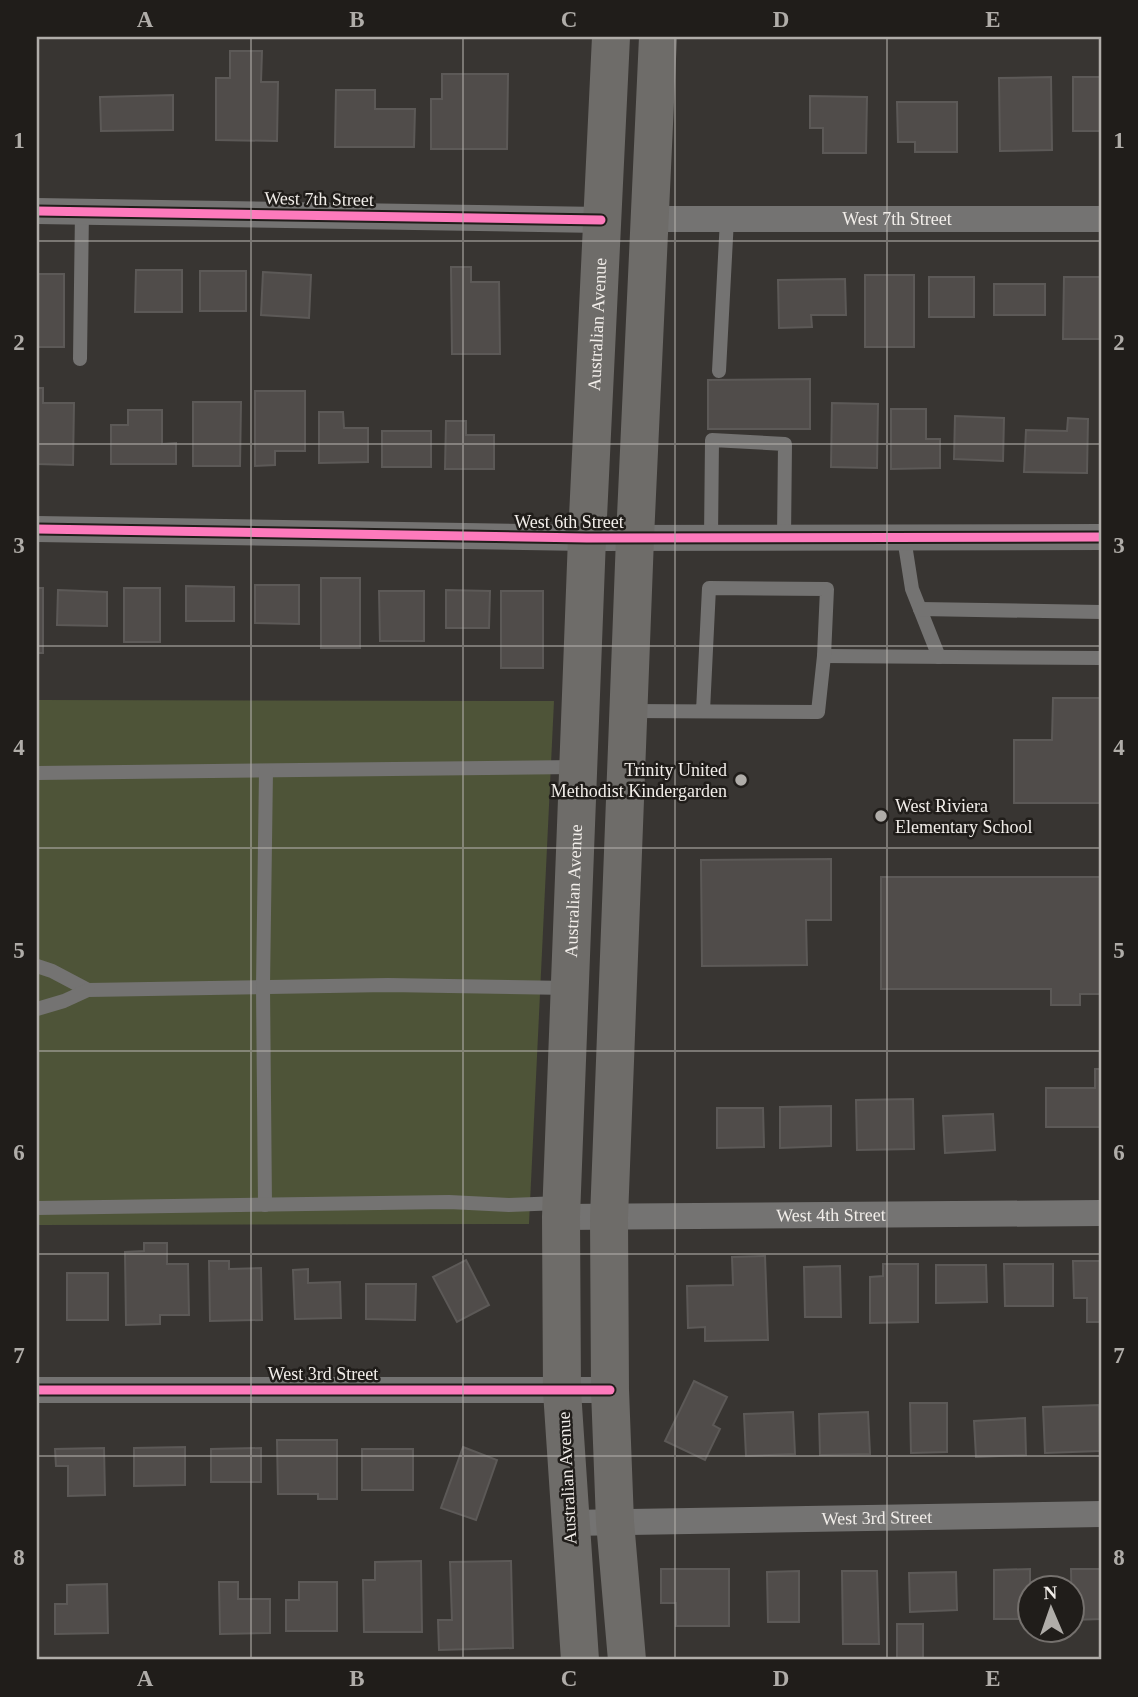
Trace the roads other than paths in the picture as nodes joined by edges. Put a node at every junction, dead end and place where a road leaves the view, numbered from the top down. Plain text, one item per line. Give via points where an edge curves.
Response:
1 (611, 37) edge
2 (658, 37) edge
3 (37, 211) edge
4 (82, 211) junction
5 (650, 219) junction
6 (727, 219) junction
7 (1101, 219) edge
8 (601, 220) junction
9 (80, 359) dead end
10 (719, 371) dead end
11 (37, 529) edge
12 (1101, 537) edge
13 (587, 538) junction
14 (635, 538) junction
15 (711, 538) junction
16 (784, 538) junction
17 (904, 538) junction
18 (920, 609) junction
19 (1101, 612) edge
20 (824, 656) junction
21 (939, 657) junction
22 (1101, 658) edge
23 (628, 711) junction
24 (703, 711) junction
25 (578, 767) junction
26 (266, 771) junction
27 (37, 773) edge
28 (37, 966) edge
29 (263, 986) junction
30 (570, 988) junction
31 (88, 990) junction
32 (37, 1009) edge
33 (265, 1205) junction
34 (37, 1208) edge
35 (561, 1210) junction
36 (1101, 1213) edge
37 (609, 1218) junction
38 (37, 1390) edge
39 (610, 1390) junction
40 (562, 1391) junction
41 (1101, 1514) edge
42 (615, 1522) junction
43 (569, 1523) junction
44 (579, 1660) edge
45 (627, 1660) edge

1 - 8 main road, Australian Avenue
2 - 5 main road
3 - 4 street, West 7th Street
4 - 8 street, West 7th Street
4 - 9 lane
5 - 6 street, West 7th Street
5 - 14 main road
6 - 7 street, West 7th Street
6 - 10 lane
8 - 13 main road, Australian Avenue
11 - 13 street, West 6th Street
12 - 17 street, West 6th Street
13 - 14 street, West 6th Street
13 - 25 main road, Australian Avenue
14 - 15 street, West 6th Street
14 - 23 main road
15 - 16 street, West 6th Street
15 - 16 lane via 712,440 785,444
16 - 17 street, West 6th Street
17 - 18 lane
18 - 19 lane
18 - 21 lane
20 - 21 lane
20 - 24 lane via 818,712
20 - 24 lane via 827,590 709,588
21 - 22 lane
23 - 24 lane
23 - 37 main road
25 - 26 lane
25 - 30 main road, Australian Avenue
26 - 27 lane
26 - 29 lane
28 - 31 lane
29 - 30 lane
29 - 31 lane
29 - 33 lane
30 - 35 main road, Australian Avenue
31 - 32 lane
33 - 34 lane
33 - 35 lane
35 - 37 street, West 4th Street
35 - 40 main road, Australian Avenue
36 - 37 street, West 4th Street
37 - 39 main road
38 - 40 street, West 3rd Street
39 - 40 street, West 3rd Street
39 - 42 main road
40 - 43 main road, Australian Avenue
41 - 42 street, West 3rd Street
42 - 43 street, West 3rd Street
42 - 45 main road
43 - 44 main road, Australian Avenue

